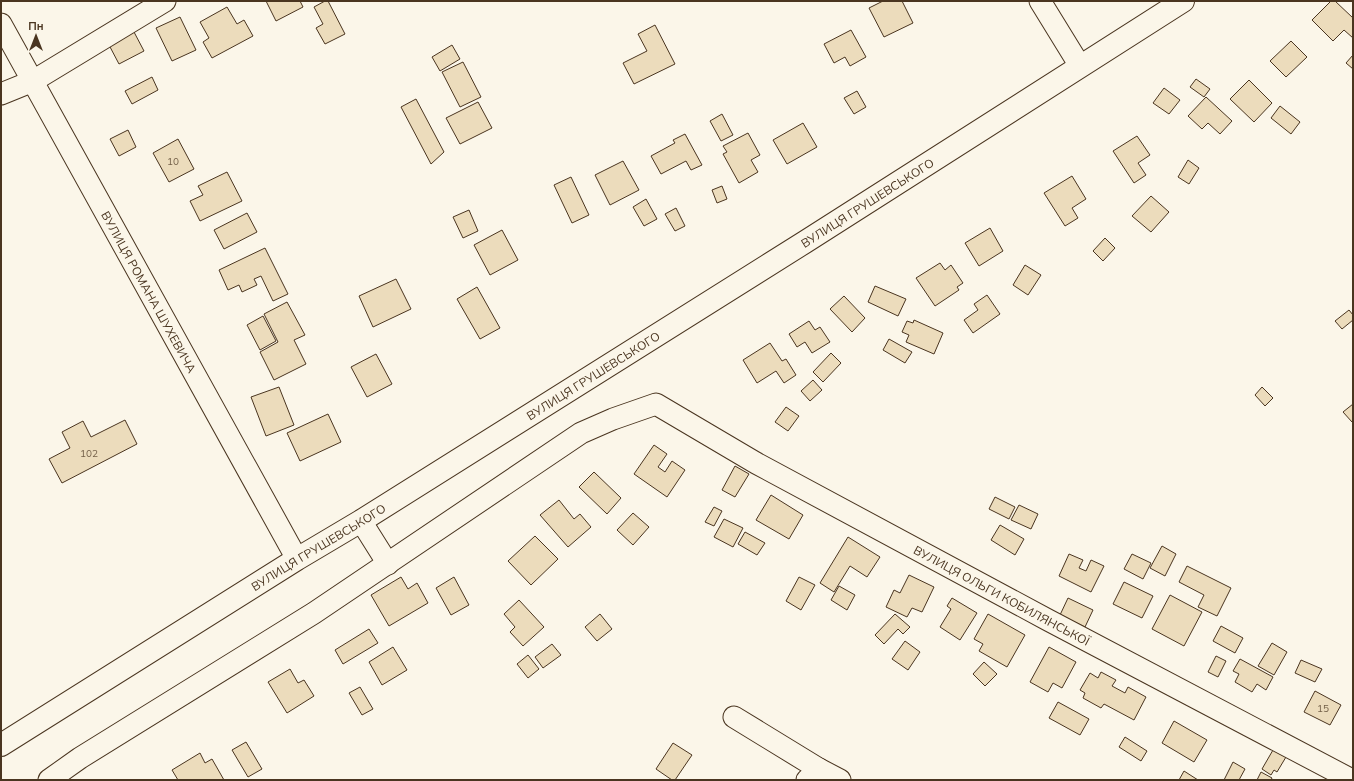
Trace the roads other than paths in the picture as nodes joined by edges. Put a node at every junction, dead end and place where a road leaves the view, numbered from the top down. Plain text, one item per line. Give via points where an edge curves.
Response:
1 (165, 1) edge
2 (1040, 1) edge
3 (1183, 1) edge
4 (1, 24) edge
5 (1080, 66) junction
6 (33, 81) junction
7 (1, 94) edge
8 (361, 521) junction
9 (297, 559) junction
10 (388, 564) junction
11 (734, 717) dead end
12 (1, 745) edge
13 (813, 775) edge
14 (49, 780) edge
15 (840, 780) edge
16 (1352, 780) edge

1 - 6 street
2 - 5 street
3 - 5 highway, ВУЛИЦЯ ГРУШЕВСЬКОГО
4 - 6 street, ВУЛИЦЯ РОМАНА ШУХЕВИЧА
5 - 8 highway, ВУЛИЦЯ ГРУШЕВСЬКОГО
6 - 7 street
6 - 9 street, ВУЛИЦЯ РОМАНА ШУХЕВИЧА
8 - 9 highway, ВУЛИЦЯ ГРУШЕВСЬКОГО
8 - 10 street
9 - 12 highway, ВУЛИЦЯ ГРУШЕВСЬКОГО
10 - 14 street
10 - 16 street, ВУЛИЦЯ ОЛЬГИ КОБИЛЯНСЬКОЇ via 581,433 656,404 756,463
11 - 13 street
13 - 15 street

